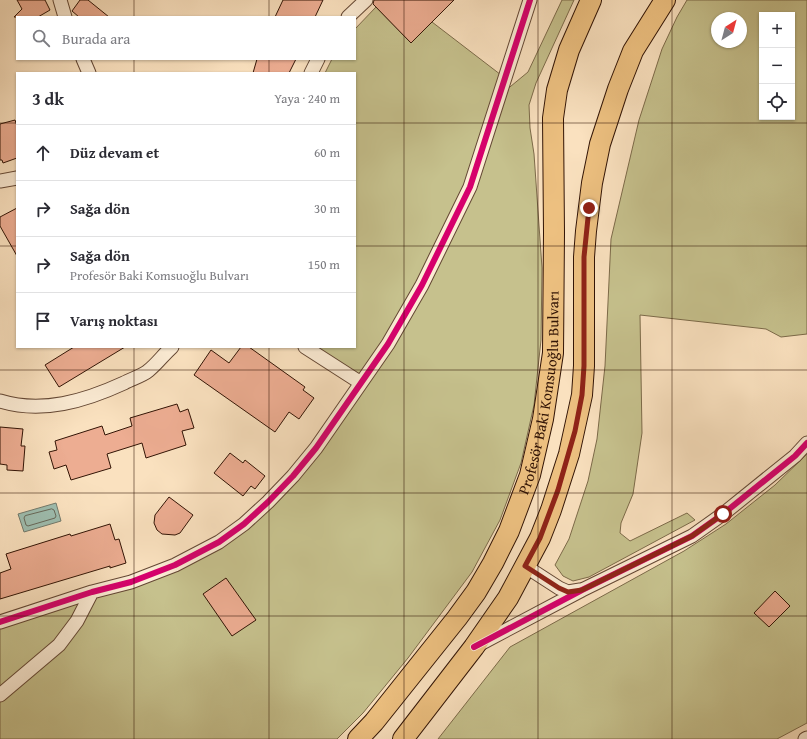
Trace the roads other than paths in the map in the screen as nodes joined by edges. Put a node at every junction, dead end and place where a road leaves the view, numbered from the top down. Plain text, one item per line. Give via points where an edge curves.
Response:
1 (60, 0) edge
2 (366, 0) edge
3 (530, 0) edge
4 (591, 0) edge
5 (665, 0) edge
6 (65, 16) edge
7 (349, 16) edge
8 (83, 60) edge
9 (318, 60) edge
10 (89, 72) edge
11 (312, 72) edge
12 (16, 178) edge
13 (0, 181) edge
14 (171, 348) edge
15 (307, 348) edge
16 (361, 383) junction
17 (0, 401) edge
18 (807, 443) edge
19 (525, 566) junction
20 (582, 590) junction
21 (92, 592) junction
22 (0, 622) edge
23 (474, 647) junction
24 (0, 695) edge
25 (358, 739) edge
26 (402, 739) edge

1 - 6 street
2 - 7 street
3 - 16 street via 470,187 422,285 388,344
4 - 25 main road, Profesör Baki Komsuoğlu Bulvarı via 569,50 557,90 553,118 553,353 543,419 530,475 509,531 476,592
5 - 19 main road, Profesör Baki Komsuoğlu Bulvarı via 633,51 612,104 600,144 592,182 584,257 584,366 581,401 558,490 540,538
8 - 10 street
9 - 11 street
12 - 13 street
14 - 17 street via 148,371 88,398 55,405 31,406
15 - 16 street
16 - 21 street via 316,448 293,476 244,524 219,542 175,565 131,582
18 - 20 street via 795,456 692,536
19 - 20 street via 568,592
19 - 23 main road, Profesör Baki Komsuoğlu Bulvarı via 508,598
20 - 23 street
21 - 22 street
21 - 24 street via 77,621 59,645
23 - 26 main road, Profesör Baki Komsuoğlu Bulvarı

